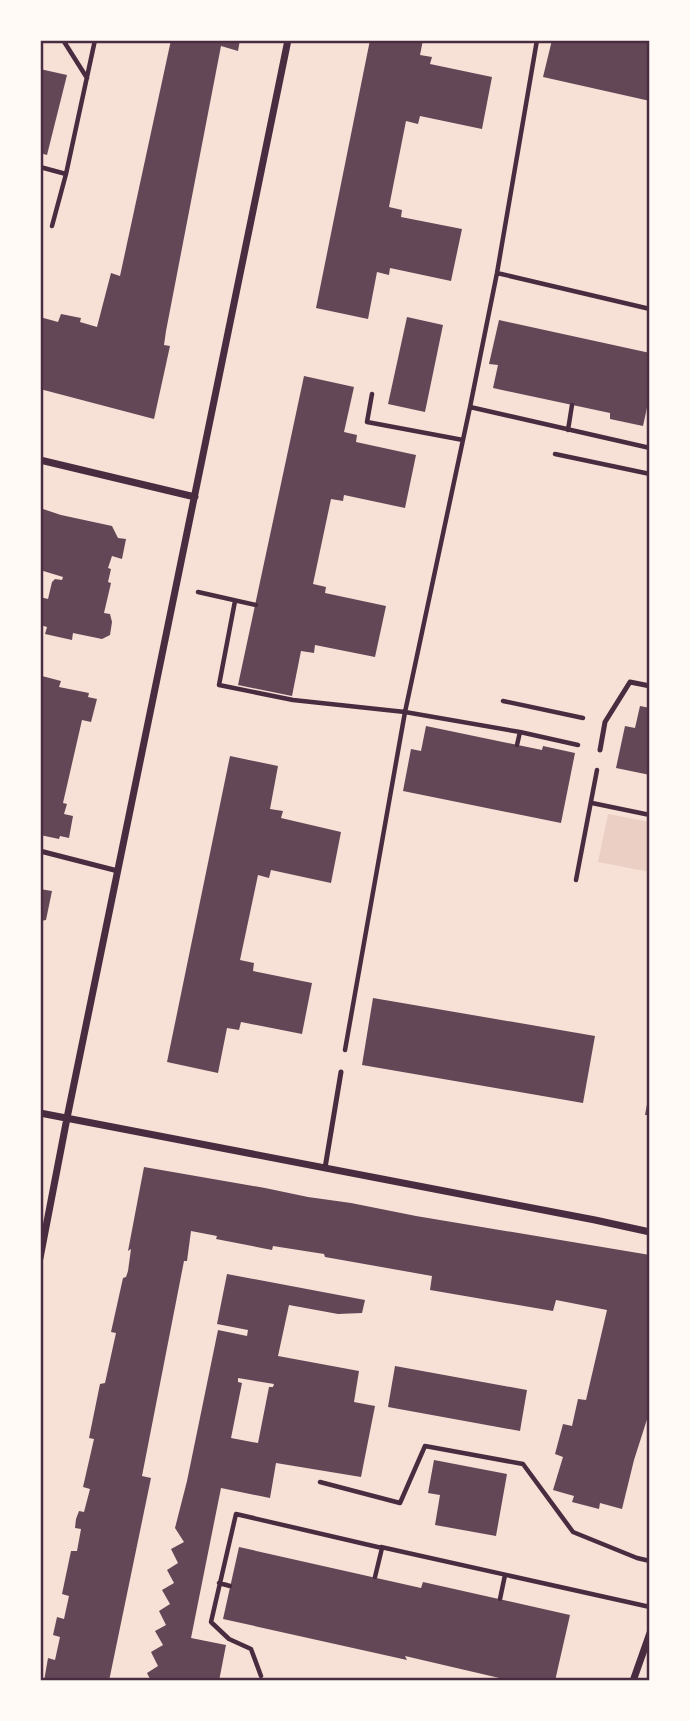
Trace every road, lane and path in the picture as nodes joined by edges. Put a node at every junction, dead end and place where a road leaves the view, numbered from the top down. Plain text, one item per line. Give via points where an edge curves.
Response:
1 (62, 40) edge
2 (95, 40) edge
3 (288, 40) edge
4 (537, 40) edge
5 (87, 79) junction
6 (40, 167) edge
7 (66, 174) junction
8 (52, 226) dead end
9 (497, 274) junction
10 (650, 309) edge
11 (372, 394) dead end
12 (572, 405) dead end
13 (470, 407) junction
14 (568, 430) junction
15 (463, 440) junction
16 (650, 448) edge
17 (555, 454) dead end
18 (40, 460) edge
19 (650, 474) edge
20 (195, 497) junction
21 (177, 587) junction
22 (235, 601) junction
23 (256, 605) dead end
24 (650, 686) edge
25 (503, 701) dead end
26 (405, 712) junction
27 (605, 722) junction
28 (520, 732) junction
29 (517, 745) dead end
30 (600, 750) joint
31 (598, 765) dead end
32 (592, 803) junction
33 (650, 815) edge
34 (40, 851) edge
35 (118, 871) junction
36 (576, 880) dead end
37 (341, 1072) joint
38 (40, 1113) edge
39 (67, 1118) junction
40 (325, 1168) junction
41 (650, 1233) edge
42 (40, 1258) edge
43 (320, 1482) dead end
44 (346, 1540) dead end
45 (382, 1548) junction
46 (650, 1560) edge
47 (505, 1575) junction
48 (375, 1577) dead end
49 (219, 1583) junction
50 (230, 1586) dead end
51 (499, 1599) dead end
52 (650, 1607) edge
53 (650, 1633) edge
54 (261, 1676) dead end
55 (633, 1681) edge

1 - 5 path
2 - 5 path
3 - 20 street
4 - 9 path
5 - 7 path
6 - 7 path
7 - 8 path
9 - 10 path
9 - 13 path
11 - 15 path via 367,422
12 - 14 path
13 - 14 path
13 - 15 path
14 - 16 path
15 - 26 path
17 - 19 path
18 - 20 street
20 - 21 street
21 - 22 path
21 - 35 street
22 - 23 path
22 - 26 path via 219,685 293,700
24 - 27 lane via 630,682
25 - 27 path
26 - 28 path
26 - 37 path
27 - 30 lane
28 - 29 path
28 - 30 path
31 - 32 path
32 - 33 path
32 - 36 path
34 - 35 lane
35 - 39 street
37 - 40 lane
38 - 39 street
39 - 40 street
39 - 42 street
40 - 41 street
43 - 46 path via 400,1503 425,1446 523,1464 573,1532
44 - 45 path
45 - 47 path
45 - 48 path
45 - 49 path via 236,1514
47 - 51 path
47 - 52 path
49 - 50 path
49 - 54 path via 211,1622 229,1639 251,1649
53 - 55 street

